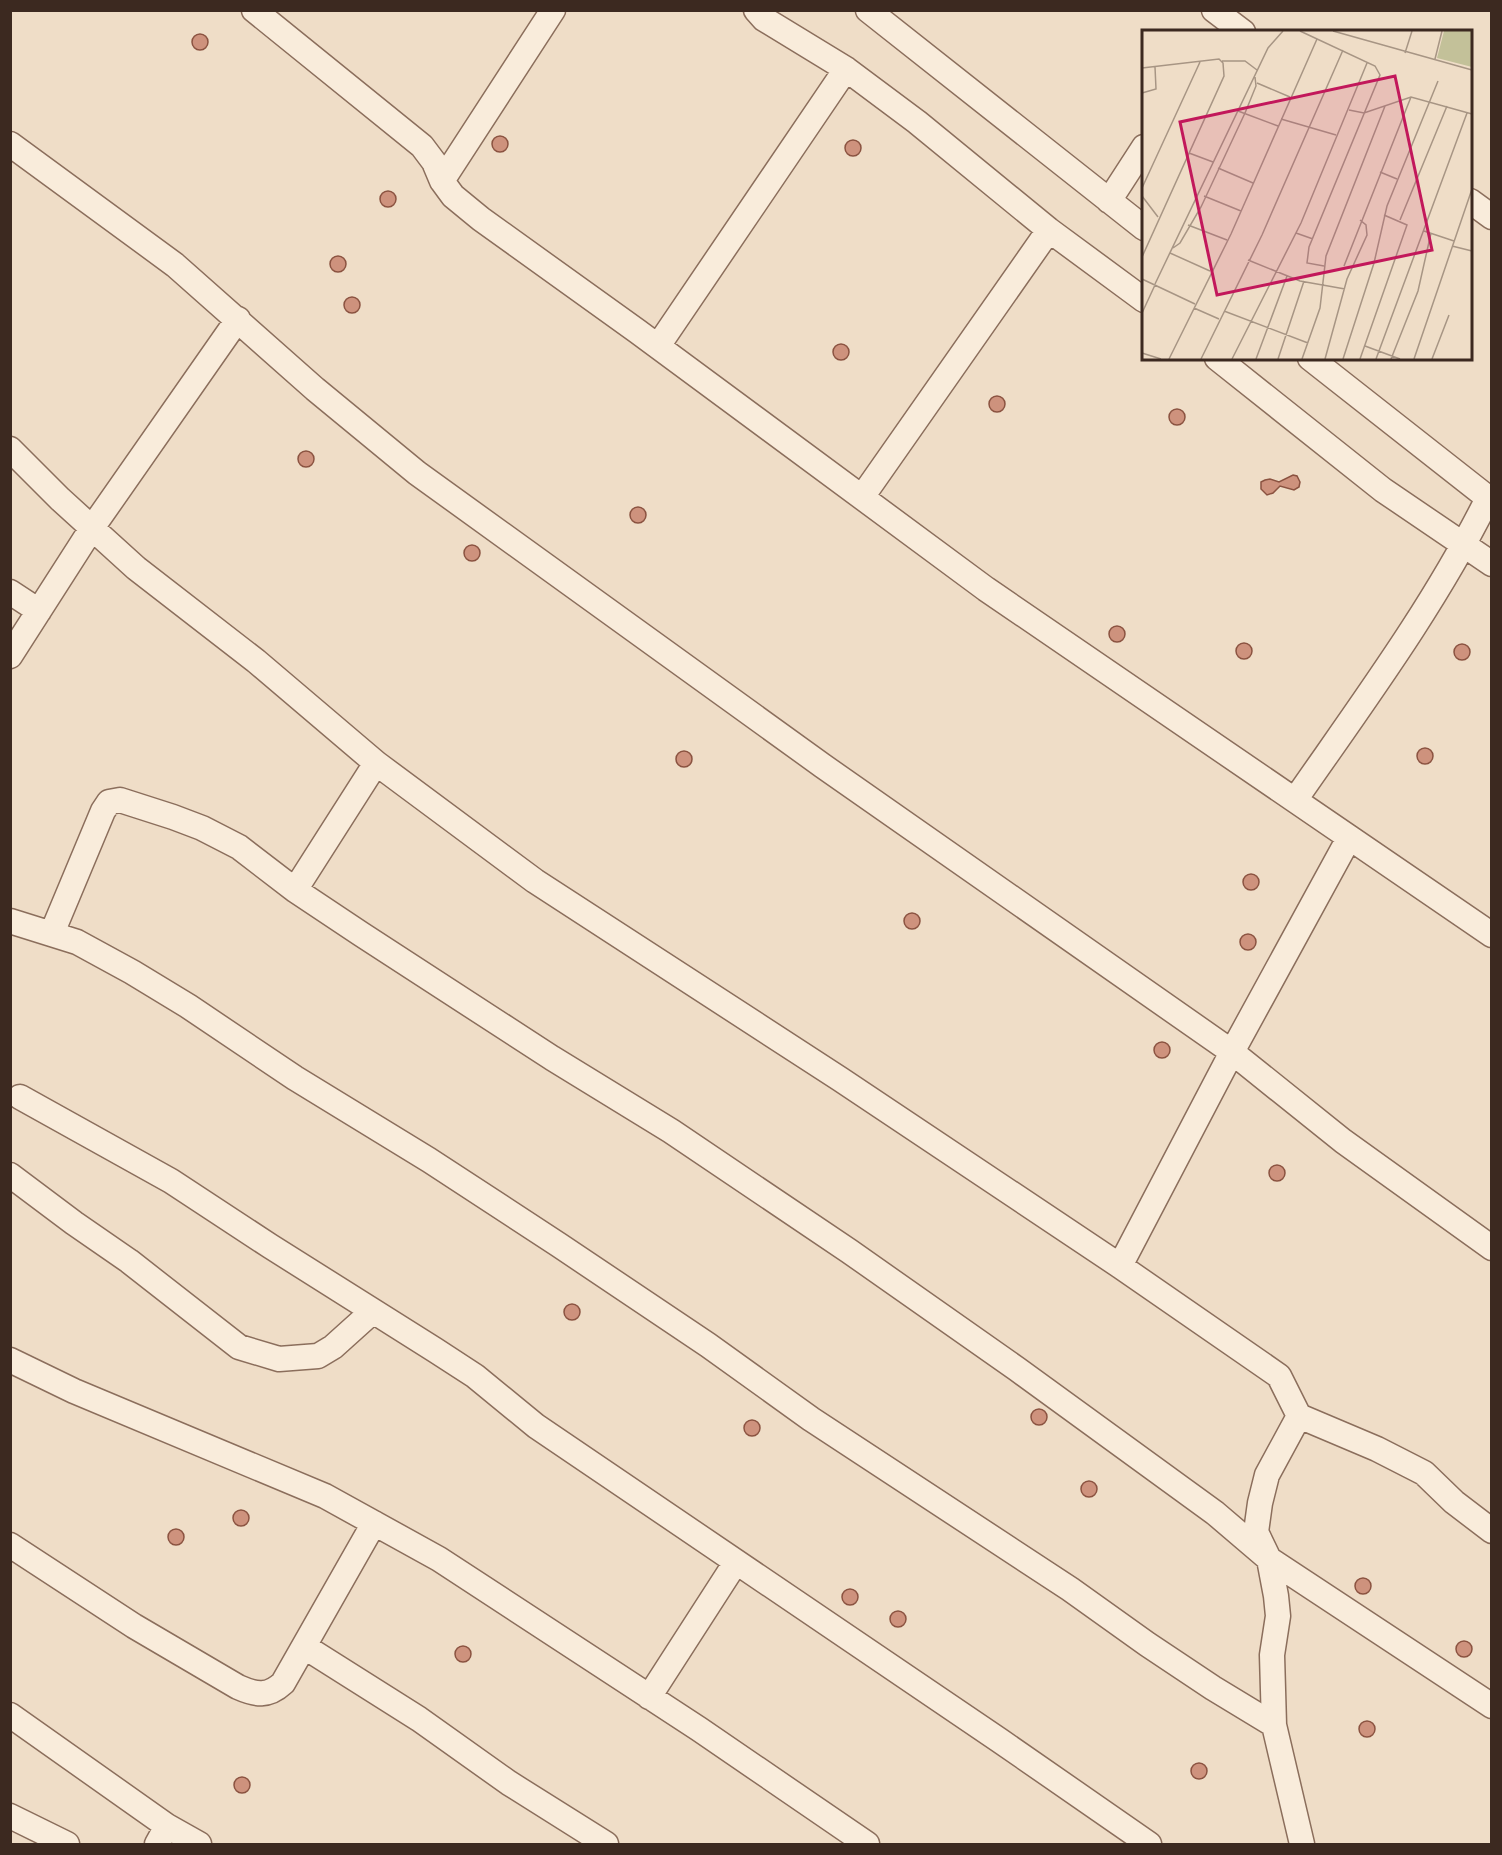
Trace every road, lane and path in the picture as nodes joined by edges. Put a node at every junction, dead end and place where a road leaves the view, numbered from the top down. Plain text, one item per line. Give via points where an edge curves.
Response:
1 (254, 10) edge
2 (553, 10) edge
3 (756, 10) edge
4 (868, 10) edge
5 (846, 69) junction
6 (10, 144) edge
7 (1142, 149) edge
8 (441, 181) junction
9 (1108, 201) junction
10 (1472, 203) edge
11 (1491, 217) edge
12 (1142, 227) edge
13 (1049, 230) junction
14 (1142, 299) edge
15 (238, 319) junction
16 (658, 346) junction
17 (1220, 360) edge
18 (1313, 360) edge
19 (10, 449) edge
20 (862, 497) junction
21 (1490, 499) edge
22 (92, 528) junction
23 (1464, 547) junction
24 (1491, 564) edge
25 (10, 592) edge
26 (39, 611) junction
27 (10, 657) edge
28 (376, 763) junction
29 (1295, 800) junction
30 (1349, 838) junction
31 (295, 890) junction
32 (10, 921) edge
33 (52, 933) junction
34 (1491, 935) edge
35 (1232, 1052) junction
36 (20, 1096) dead end
37 (10, 1175) edge
38 (1491, 1248) edge
39 (1120, 1266) junction
40 (373, 1311) junction
41 (10, 1360) edge
42 (1299, 1416) junction
43 (374, 1523) junction
44 (1491, 1532) edge
45 (10, 1545) edge
46 (1269, 1559) junction
47 (736, 1562) junction
48 (305, 1647) junction
49 (649, 1697) junction
50 (1491, 1706) edge
51 (10, 1715) edge
52 (1274, 1725) junction
53 (10, 1816) edge
54 (162, 1835) edge
55 (67, 1845) edge
56 (199, 1845) edge
57 (606, 1845) edge
58 (867, 1845) edge
59 (1149, 1845) edge
60 (1302, 1845) edge

1 - 8 street via 422,146
2 - 8 street
3 - 5 street via 764,19
4 - 9 street
5 - 13 street
5 - 16 street
6 - 15 street via 175,266
7 - 9 street
8 - 16 street via 481,219
9 - 12 street
10 - 11 street
13 - 14 street
13 - 20 street
15 - 22 street
15 - 35 street via 417,473 823,766
16 - 20 street
17 - 23 street via 1383,489
18 - 21 street
19 - 22 street
20 - 29 street via 986,589
21 - 23 street
22 - 26 street
22 - 28 street
23 - 24 street
23 - 29 street via 1417,623
25 - 26 street
26 - 27 street
28 - 31 street
28 - 39 street via 535,881
29 - 30 street
30 - 34 street
30 - 35 street
31 - 33 street via 239,847 212,832 115,800 103,810
31 - 46 street via 671,1131 849,1251 1215,1513
32 - 33 street
33 - 52 street via 132,972 439,1166 1147,1644
35 - 38 street via 1343,1141
35 - 39 street
36 - 40 street via 171,1181
37 - 40 street via 239,1347 279,1359 318,1356
39 - 42 street via 1278,1376
40 - 47 street via 474,1376 536,1426
41 - 43 street via 74,1391 325,1496
42 - 44 street via 1424,1473
42 - 46 street via 1267,1475 1260,1503 1256,1532
43 - 48 street
43 - 49 street via 439,1559
45 - 48 street via 134,1626 253,1694 266,1694 283,1683
46 - 50 street
46 - 52 street via 1278,1616 1272,1655
47 - 49 street
47 - 59 street
48 - 57 street
49 - 58 street
51 - 54 street
52 - 60 street
53 - 55 street
54 - 56 street

